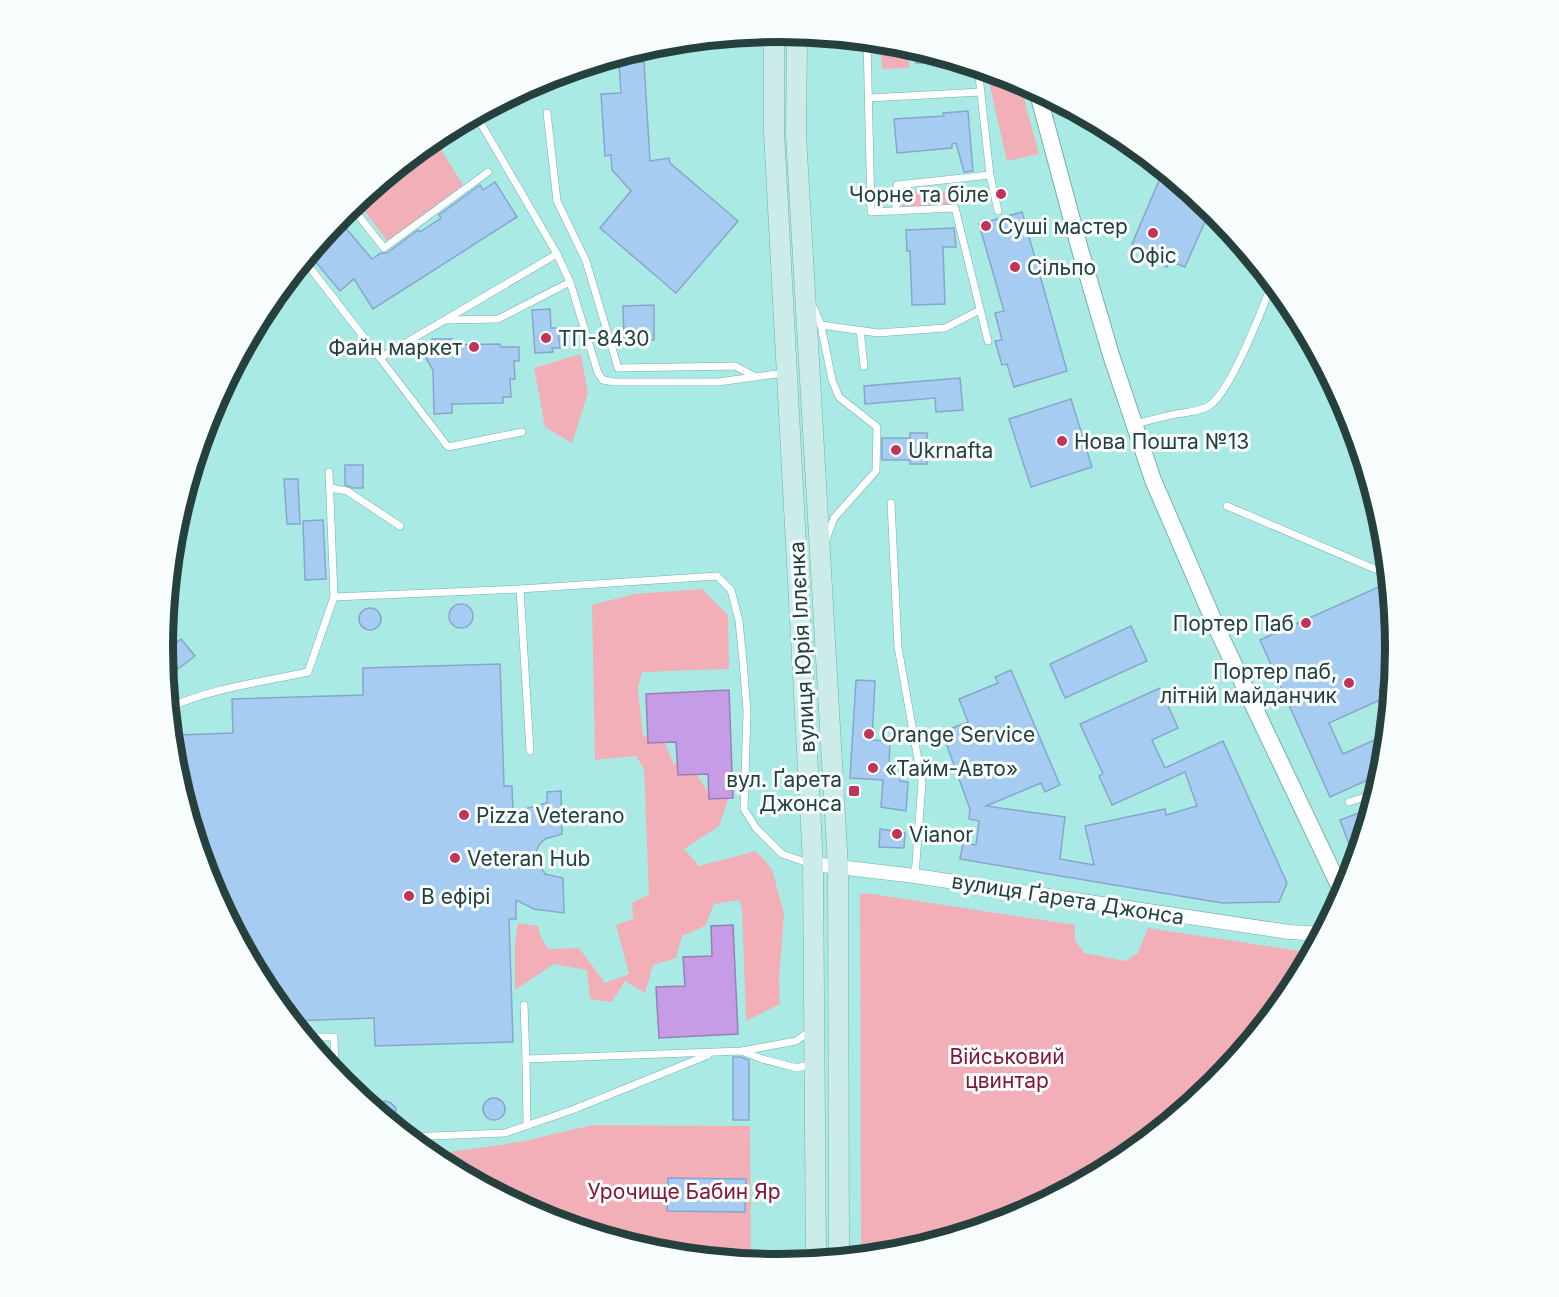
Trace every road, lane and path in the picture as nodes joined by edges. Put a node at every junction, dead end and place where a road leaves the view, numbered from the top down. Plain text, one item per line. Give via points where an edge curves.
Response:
1 (774, 42) edge
2 (797, 42) edge
3 (867, 48) edge
4 (979, 76) edge
5 (981, 93) junction
6 (869, 98) junction
7 (1040, 101) edge
8 (547, 113) dead end
9 (480, 121) edge
10 (488, 172) dead end
11 (990, 175) junction
12 (896, 211) junction
13 (998, 211) dead end
14 (357, 214) edge
15 (556, 254) junction
16 (309, 267) edge
17 (570, 282) junction
18 (806, 291) junction
19 (1269, 291) edge
20 (980, 310) junction
21 (444, 320) junction
22 (821, 325) junction
23 (860, 330) junction
24 (988, 341) dead end
25 (380, 358) junction
26 (864, 366) dead end
27 (786, 373) junction
28 (756, 377) junction
29 (1133, 425) junction
30 (522, 432) dead end
31 (329, 472) dead end
32 (330, 488) junction
33 (891, 503) dead end
34 (1227, 506) dead end
35 (400, 526) dead end
36 (820, 556) junction
37 (1381, 572) edge
38 (520, 589) junction
39 (334, 597) junction
40 (176, 705) edge
41 (530, 751) dead end
42 (1367, 796) edge
43 (1349, 802) dead end
44 (813, 864) junction
45 (838, 867) junction
46 (915, 876) junction
47 (1338, 884) edge
48 (1315, 934) edge
49 (524, 1005) dead end
50 (814, 1028) junction
51 (314, 1037) edge
52 (742, 1051) junction
53 (713, 1053) junction
54 (335, 1059) edge
55 (526, 1059) junction
56 (815, 1063) junction
57 (527, 1125) junction
58 (419, 1136) edge
59 (838, 1252) edge
60 (816, 1254) edge

1 - 27 main road, вулиця Юрія Іллєнка via 774,132
2 - 18 main road, вулиця Юрія Іллєнка via 796,135
3 - 6 lane
4 - 5 lane
5 - 6 lane
5 - 11 lane
6 - 12 lane via 871,212
7 - 29 street via 1078,246
8 - 28 lane via 557,201 586,261 618,368 735,366
9 - 15 lane
10 - 14 lane via 384,248
11 - 12 lane via 897,185
11 - 13 lane
12 - 20 lane via 955,208
15 - 17 lane
15 - 21 lane
16 - 25 lane
17 - 21 lane via 498,319
17 - 28 lane via 603,380 718,382
18 - 22 lane
18 - 36 main road, вулиця Юрія Іллєнка
19 - 29 lane via 1233,374 1210,406
20 - 23 lane via 945,328 878,333
20 - 24 lane
21 - 25 lane
22 - 23 lane
22 - 36 lane via 831,380 839,397 877,427 876,471 834,518
23 - 26 lane
25 - 30 lane via 448,447
27 - 28 lane
27 - 44 main road, вулиця Юрія Іллєнка
29 - 47 street via 1219,633
31 - 32 lane
32 - 35 lane via 347,491
32 - 39 lane
33 - 46 lane via 898,647 922,782
34 - 37 lane
36 - 45 main road, вулиця Юрія Іллєнка
38 - 39 lane
38 - 41 lane
38 - 44 lane via 717,576 731,590 739,621 747,743 744,809 756,828 782,854
39 - 40 lane via 308,672
42 - 43 lane
44 - 45 street, вулиця Ґарета Джонса
44 - 50 main road, вулиця Юрія Іллєнка
45 - 46 street, вулиця Ґарета Джонса
45 - 59 main road, вулиця Юрія Іллєнка
46 - 48 street, вулиця Ґарета Джонса
49 - 55 lane
50 - 52 lane via 796,1041
50 - 56 main road, вулиця Юрія Іллєнка
51 - 54 lane via 334,1037
52 - 53 lane
52 - 56 lane via 797,1068
53 - 55 lane
53 - 57 lane
55 - 57 lane
56 - 60 main road, вулиця Юрія Іллєнка
57 - 58 lane via 505,1133

